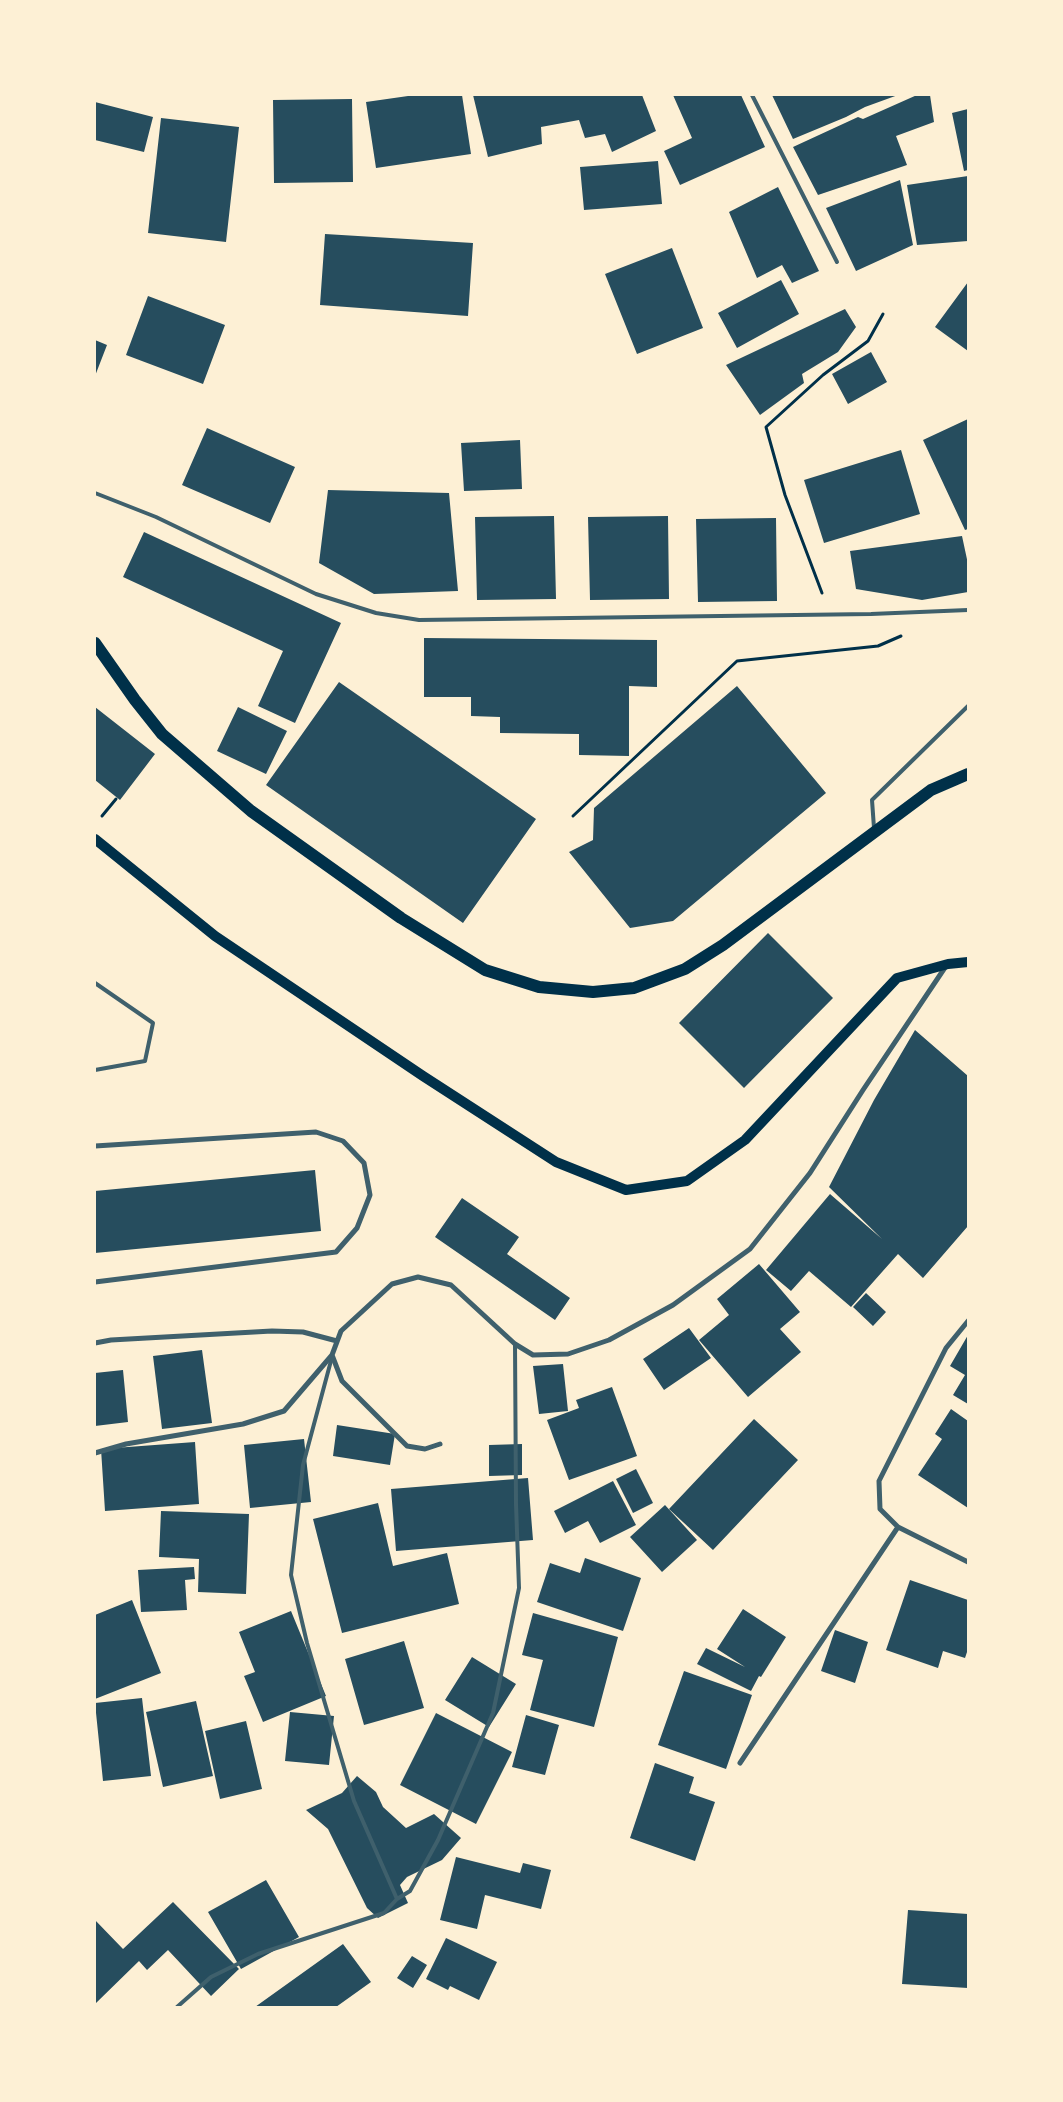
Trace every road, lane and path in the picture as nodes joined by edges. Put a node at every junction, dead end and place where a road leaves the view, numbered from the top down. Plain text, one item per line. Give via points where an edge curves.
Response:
1 (752, 95) edge
2 (837, 262) dead end
3 (883, 314) dead end
4 (95, 494) edge
5 (968, 610) edge
6 (830, 614) junction
7 (904, 635) dead end
8 (95, 643) edge
9 (968, 706) edge
10 (968, 774) edge
11 (116, 799) dead end
12 (573, 816) dead end
13 (100, 818) dead end
14 (874, 832) junction
15 (95, 839) edge
16 (968, 962) edge
17 (948, 964) junction
18 (95, 983) edge
19 (95, 1070) edge
20 (95, 1146) edge
21 (95, 1282) edge
22 (968, 1321) edge
23 (338, 1341) junction
24 (95, 1343) edge
25 (515, 1344) junction
26 (332, 1355) junction
27 (440, 1444) dead end
28 (95, 1453) edge
29 (898, 1527) junction
30 (968, 1562) edge
31 (740, 1763) dead end
32 (396, 1899) junction
33 (177, 2007) edge

1 - 2 lane
3 - 6 path via 868,341 823,375 766,427 785,496
4 - 6 lane via 156,517 316,594 376,613 419,620
5 - 6 lane
7 - 12 path via 878,646 737,661
8 - 14 main road via 162,734 251,811 418,929 486,970 539,987 593,992 634,988 685,969 723,945
9 - 14 lane via 872,800
10 - 14 main road via 931,790
11 - 13 path
15 - 17 main road via 215,936 423,1076 556,1162 626,1190 687,1181 745,1140 897,978
16 - 17 main road
17 - 25 street via 810,1173 750,1249 673,1305 609,1340 568,1354 533,1355
18 - 19 lane via 153,1023 145,1061
20 - 21 street via 316,1132 343,1140 364,1163 370,1195 357,1228 336,1252
22 - 29 street via 946,1348 879,1481 880,1509
23 - 24 street via 302,1332 272,1331
23 - 25 street via 341,1331 392,1284 418,1277 450,1285
23 - 26 street
25 - 32 lane via 519,1588 493,1713 438,1840 410,1891
26 - 27 street via 342,1381 407,1446 425,1448
26 - 28 street via 284,1411 243,1424 126,1444
26 - 32 lane via 303,1465 291,1575 307,1643 354,1801
29 - 30 street
29 - 31 street
32 - 33 lane via 384,1913 258,1954 211,1977

